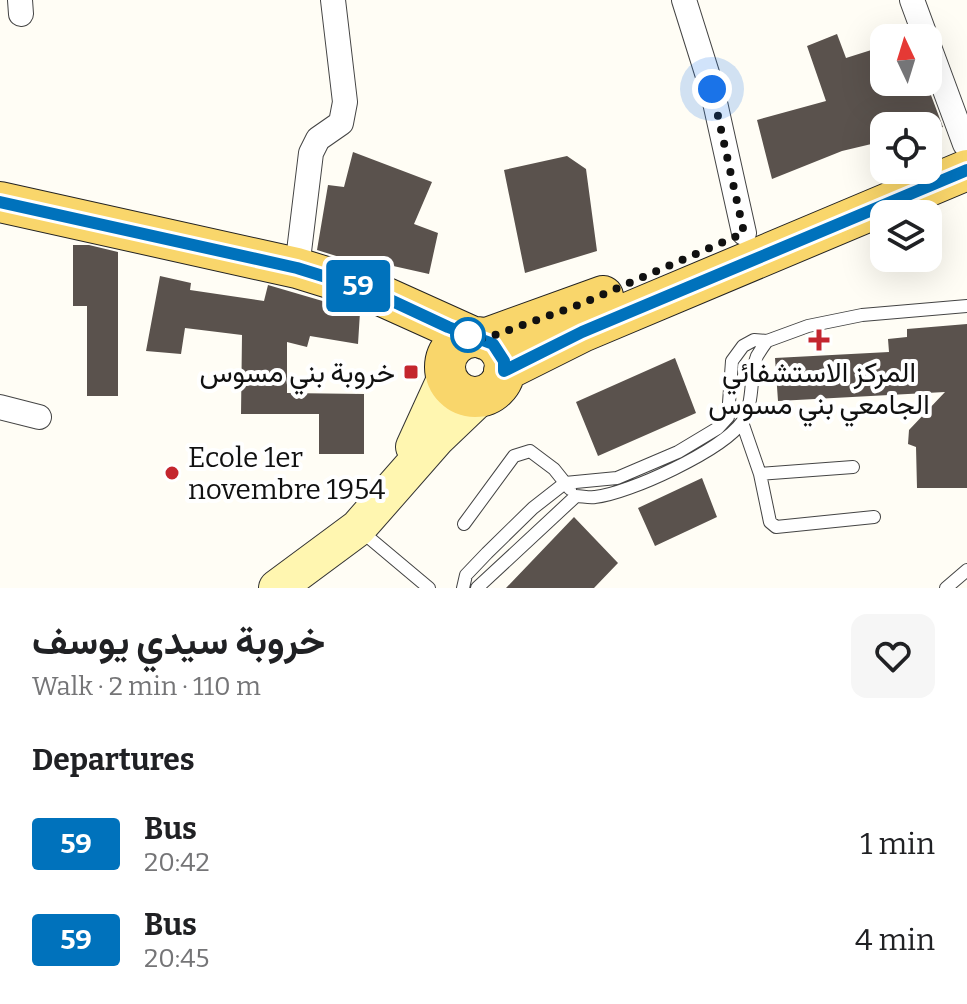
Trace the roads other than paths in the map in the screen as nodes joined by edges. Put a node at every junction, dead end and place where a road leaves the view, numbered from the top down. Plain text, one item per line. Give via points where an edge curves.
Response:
1 (333, 0) edge
2 (684, 0) edge
3 (912, 0) edge
4 (921, 24) edge
5 (942, 84) edge
6 (966, 153) edge
7 (942, 157) edge
8 (870, 182) edge
9 (0, 202) edge
10 (744, 233) junction
11 (297, 268) junction
12 (967, 306) edge
13 (767, 341) junction
14 (473, 363) junction
15 (0, 407) edge
16 (39, 417) dead end
17 (742, 422) junction
18 (853, 467) dead end
19 (760, 474) junction
20 (565, 483) junction
21 (576, 496) junction
22 (874, 517) dead end
23 (464, 524) dead end
24 (358, 528) junction
25 (967, 570) edge
26 (277, 588) edge
27 (429, 588) edge
28 (463, 588) edge
29 (477, 588) edge
30 (946, 588) edge

1 - 11 street via 345,102 341,123 318,139 311,153
2 - 10 street via 712,89
3 - 4 street
5 - 6 street
6 - 7 main road
6 - 14 main road via 582,332
8 - 10 main road
9 - 11 main road
10 - 14 main road via 581,304
11 - 14 main road via 399,303
12 - 13 lane via 862,315
13 - 17 lane via 757,357
13 - 20 lane via 743,346 732,361 728,417 707,436 617,478
14 - 24 main road via 391,491
15 - 16 street
17 - 19 lane
17 - 21 lane via 685,464 621,491
18 - 19 lane
19 - 22 lane via 770,522 776,527
20 - 21 lane
20 - 23 lane via 530,451 514,456
20 - 28 lane via 487,553 466,575
21 - 29 lane
24 - 26 main road
24 - 27 lane
25 - 30 lane

